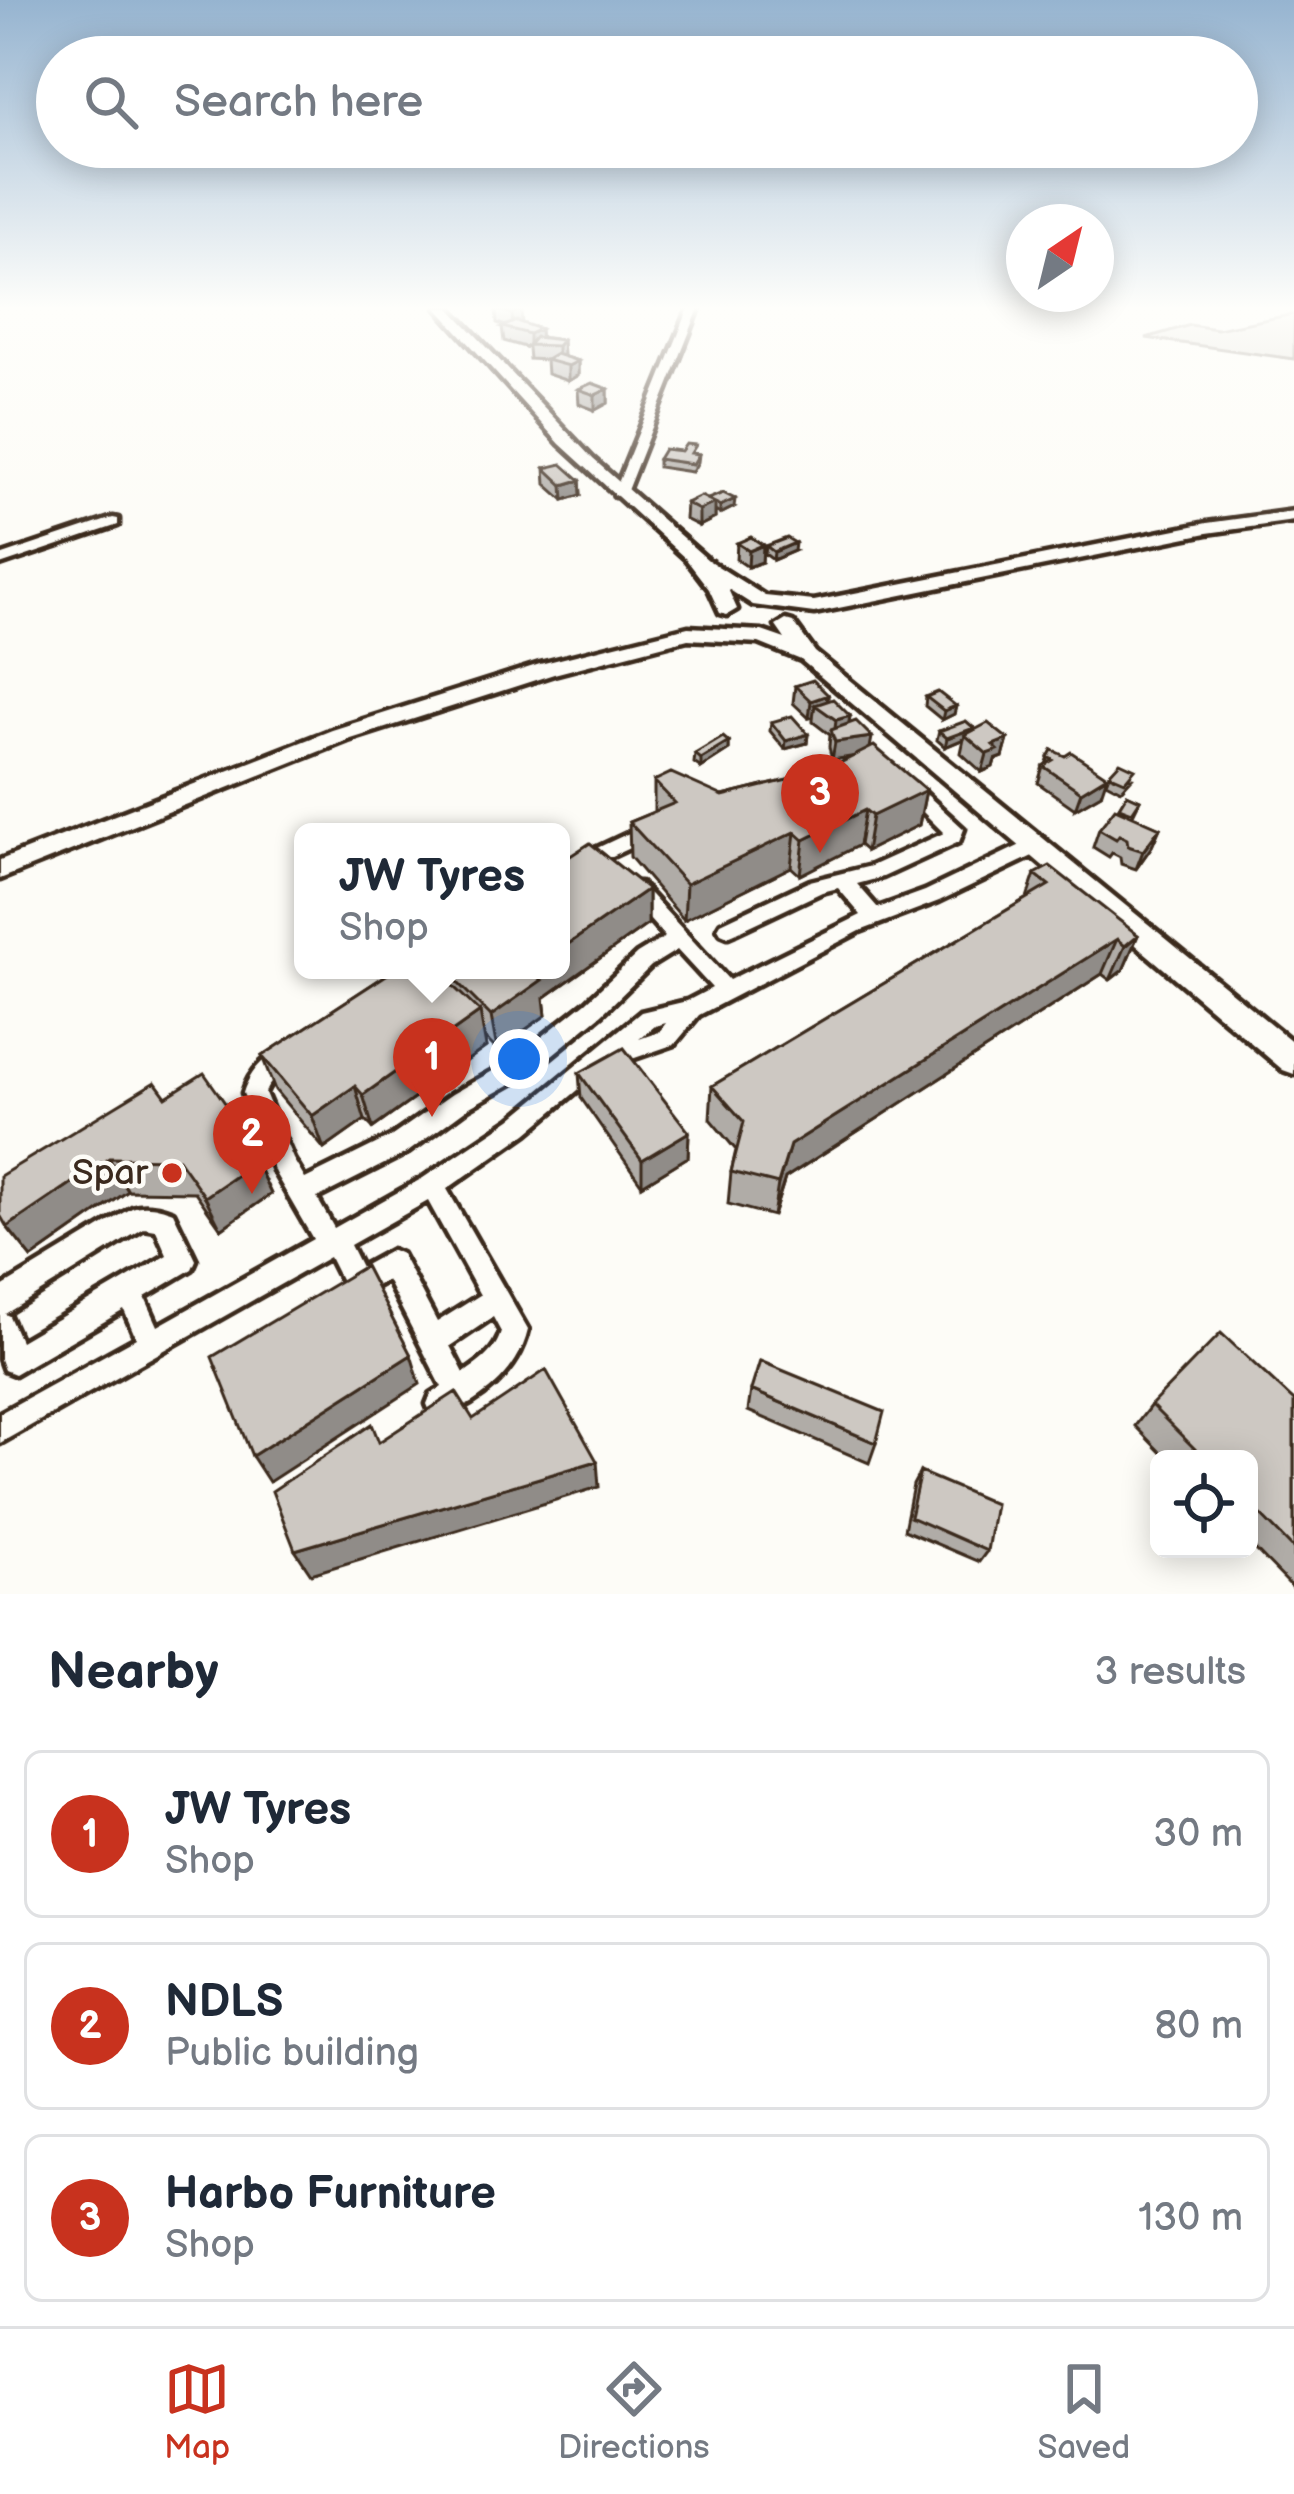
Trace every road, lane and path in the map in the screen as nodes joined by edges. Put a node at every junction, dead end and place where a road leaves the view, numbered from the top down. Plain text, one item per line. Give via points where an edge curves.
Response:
1 (511, 382) edge
2 (664, 382) edge
3 (620, 493) junction
4 (1294, 516) edge
5 (113, 523) dead end
6 (0, 561) edge
7 (703, 565) junction
8 (725, 611) junction
9 (777, 613) junction
10 (688, 633) junction
11 (738, 634) junction
12 (762, 637) junction
13 (808, 656) junction
14 (892, 774) edge
15 (655, 828) edge
16 (1034, 848) junction
17 (598, 858) junction
18 (570, 867) edge
19 (0, 870) edge
20 (844, 882) junction
21 (875, 918) junction
22 (728, 928) dead end
23 (679, 938) junction
24 (727, 991) junction
25 (307, 1044) edge
26 (1294, 1061) edge
27 (432, 1186) junction
28 (302, 1193) junction
29 (333, 1244) junction
30 (129, 1291) junction
31 (497, 1299) junction
32 (0, 1304) edge
33 (0, 1325) edge
34 (433, 1340) junction
35 (152, 1344) junction
36 (459, 1391) junction
37 (426, 1414) edge
38 (0, 1429) edge

1 - 3 main road
2 - 3 street
3 - 7 main road
4 - 9 main road
5 - 6 street
7 - 8 main road via 718,582
7 - 9 main road
8 - 9 main road
8 - 10 main road
8 - 11 main road via 725,624
9 - 12 main road
9 - 13 main road
10 - 11 main road
10 - 19 main road via 360,728
11 - 12 main road
12 - 13 main road
13 - 16 main road
14 - 20 street via 955,829 952,837
15 - 17 street
16 - 21 street
16 - 26 main road
17 - 18 street
17 - 23 street
20 - 21 street
20 - 22 street via 817,886
21 - 24 street
23 - 24 street
23 - 28 street via 522,1066 400,1144
24 - 27 street via 691,1009 667,1038 597,1064
25 - 28 street via 270,1068 254,1093
27 - 29 street
27 - 31 street
28 - 29 street
29 - 34 street via 356,1284 392,1263
29 - 35 street
30 - 32 street via 183,1261 164,1220 141,1216
30 - 33 street via 14,1360
30 - 35 street
31 - 34 street
31 - 36 street via 515,1330 514,1346
34 - 36 street
35 - 38 street
36 - 37 street

